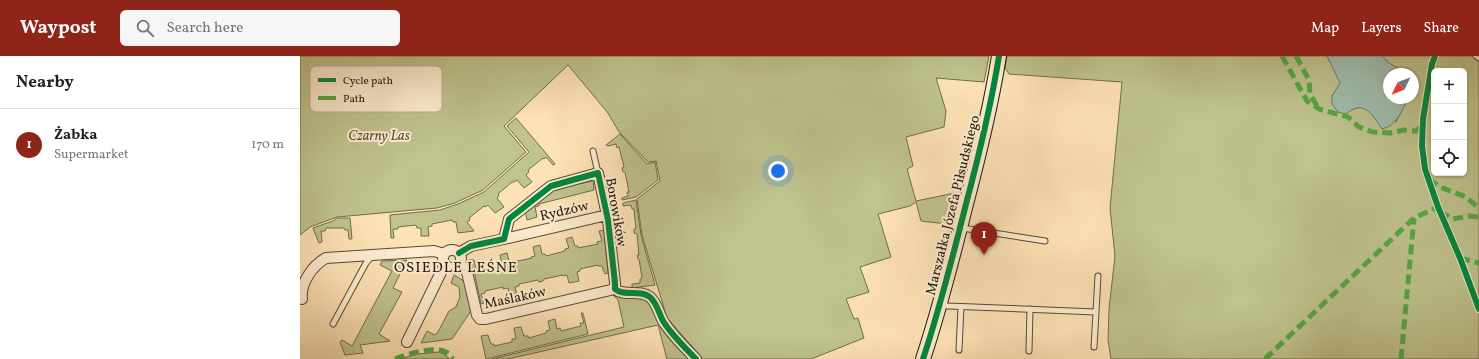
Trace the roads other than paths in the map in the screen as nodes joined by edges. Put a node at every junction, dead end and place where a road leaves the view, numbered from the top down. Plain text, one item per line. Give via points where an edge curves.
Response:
1 (999, 56) edge
2 (1435, 56) edge
3 (1476, 56) edge
4 (1479, 58) edge
5 (593, 151) dead end
6 (598, 173) junction
7 (608, 214) junction
8 (960, 227) junction
9 (504, 239) junction
10 (1045, 241) dead end
11 (459, 252) junction
12 (372, 255) junction
13 (444, 259) junction
14 (460, 264) junction
15 (1098, 276) dead end
16 (615, 289) junction
17 (302, 299) dead end
18 (940, 304) junction
19 (961, 307) junction
20 (1030, 309) junction
21 (1479, 309) edge
22 (1096, 312) junction
23 (333, 324) dead end
24 (407, 342) dead end
25 (1094, 347) dead end
26 (959, 350) dead end
27 (1028, 351) dead end
28 (696, 359) edge
29 (923, 359) edge

1 - 8 street, Marszałka Józefa Piłsudskiego via 985,127
2 - 21 lane via 1423,119 1422,146 1425,169
3 - 4 lane
5 - 6 lane, Borowików
6 - 7 street, Borowików
6 - 9 street, Borowików via 551,186 509,220
7 - 9 street, Rydzów
7 - 16 street, Borowików
8 - 10 lane
8 - 18 street, Marszałka Józefa Piłsudskiego
9 - 11 street via 471,246
11 - 13 street via 450,250
11 - 14 street
12 - 13 street via 434,252
12 - 17 street via 326,258 314,268 304,284
12 - 23 lane
13 - 14 street via 451,268
13 - 24 street
14 - 16 street, Maślaków via 467,272 477,315 486,319
15 - 22 lane
16 - 28 street via 618,292 642,294 651,298 668,329
18 - 19 lane
18 - 29 street, Marszałka Józefa Piłsudskiego
19 - 20 lane
19 - 26 lane
20 - 22 lane
20 - 27 lane
22 - 25 lane

